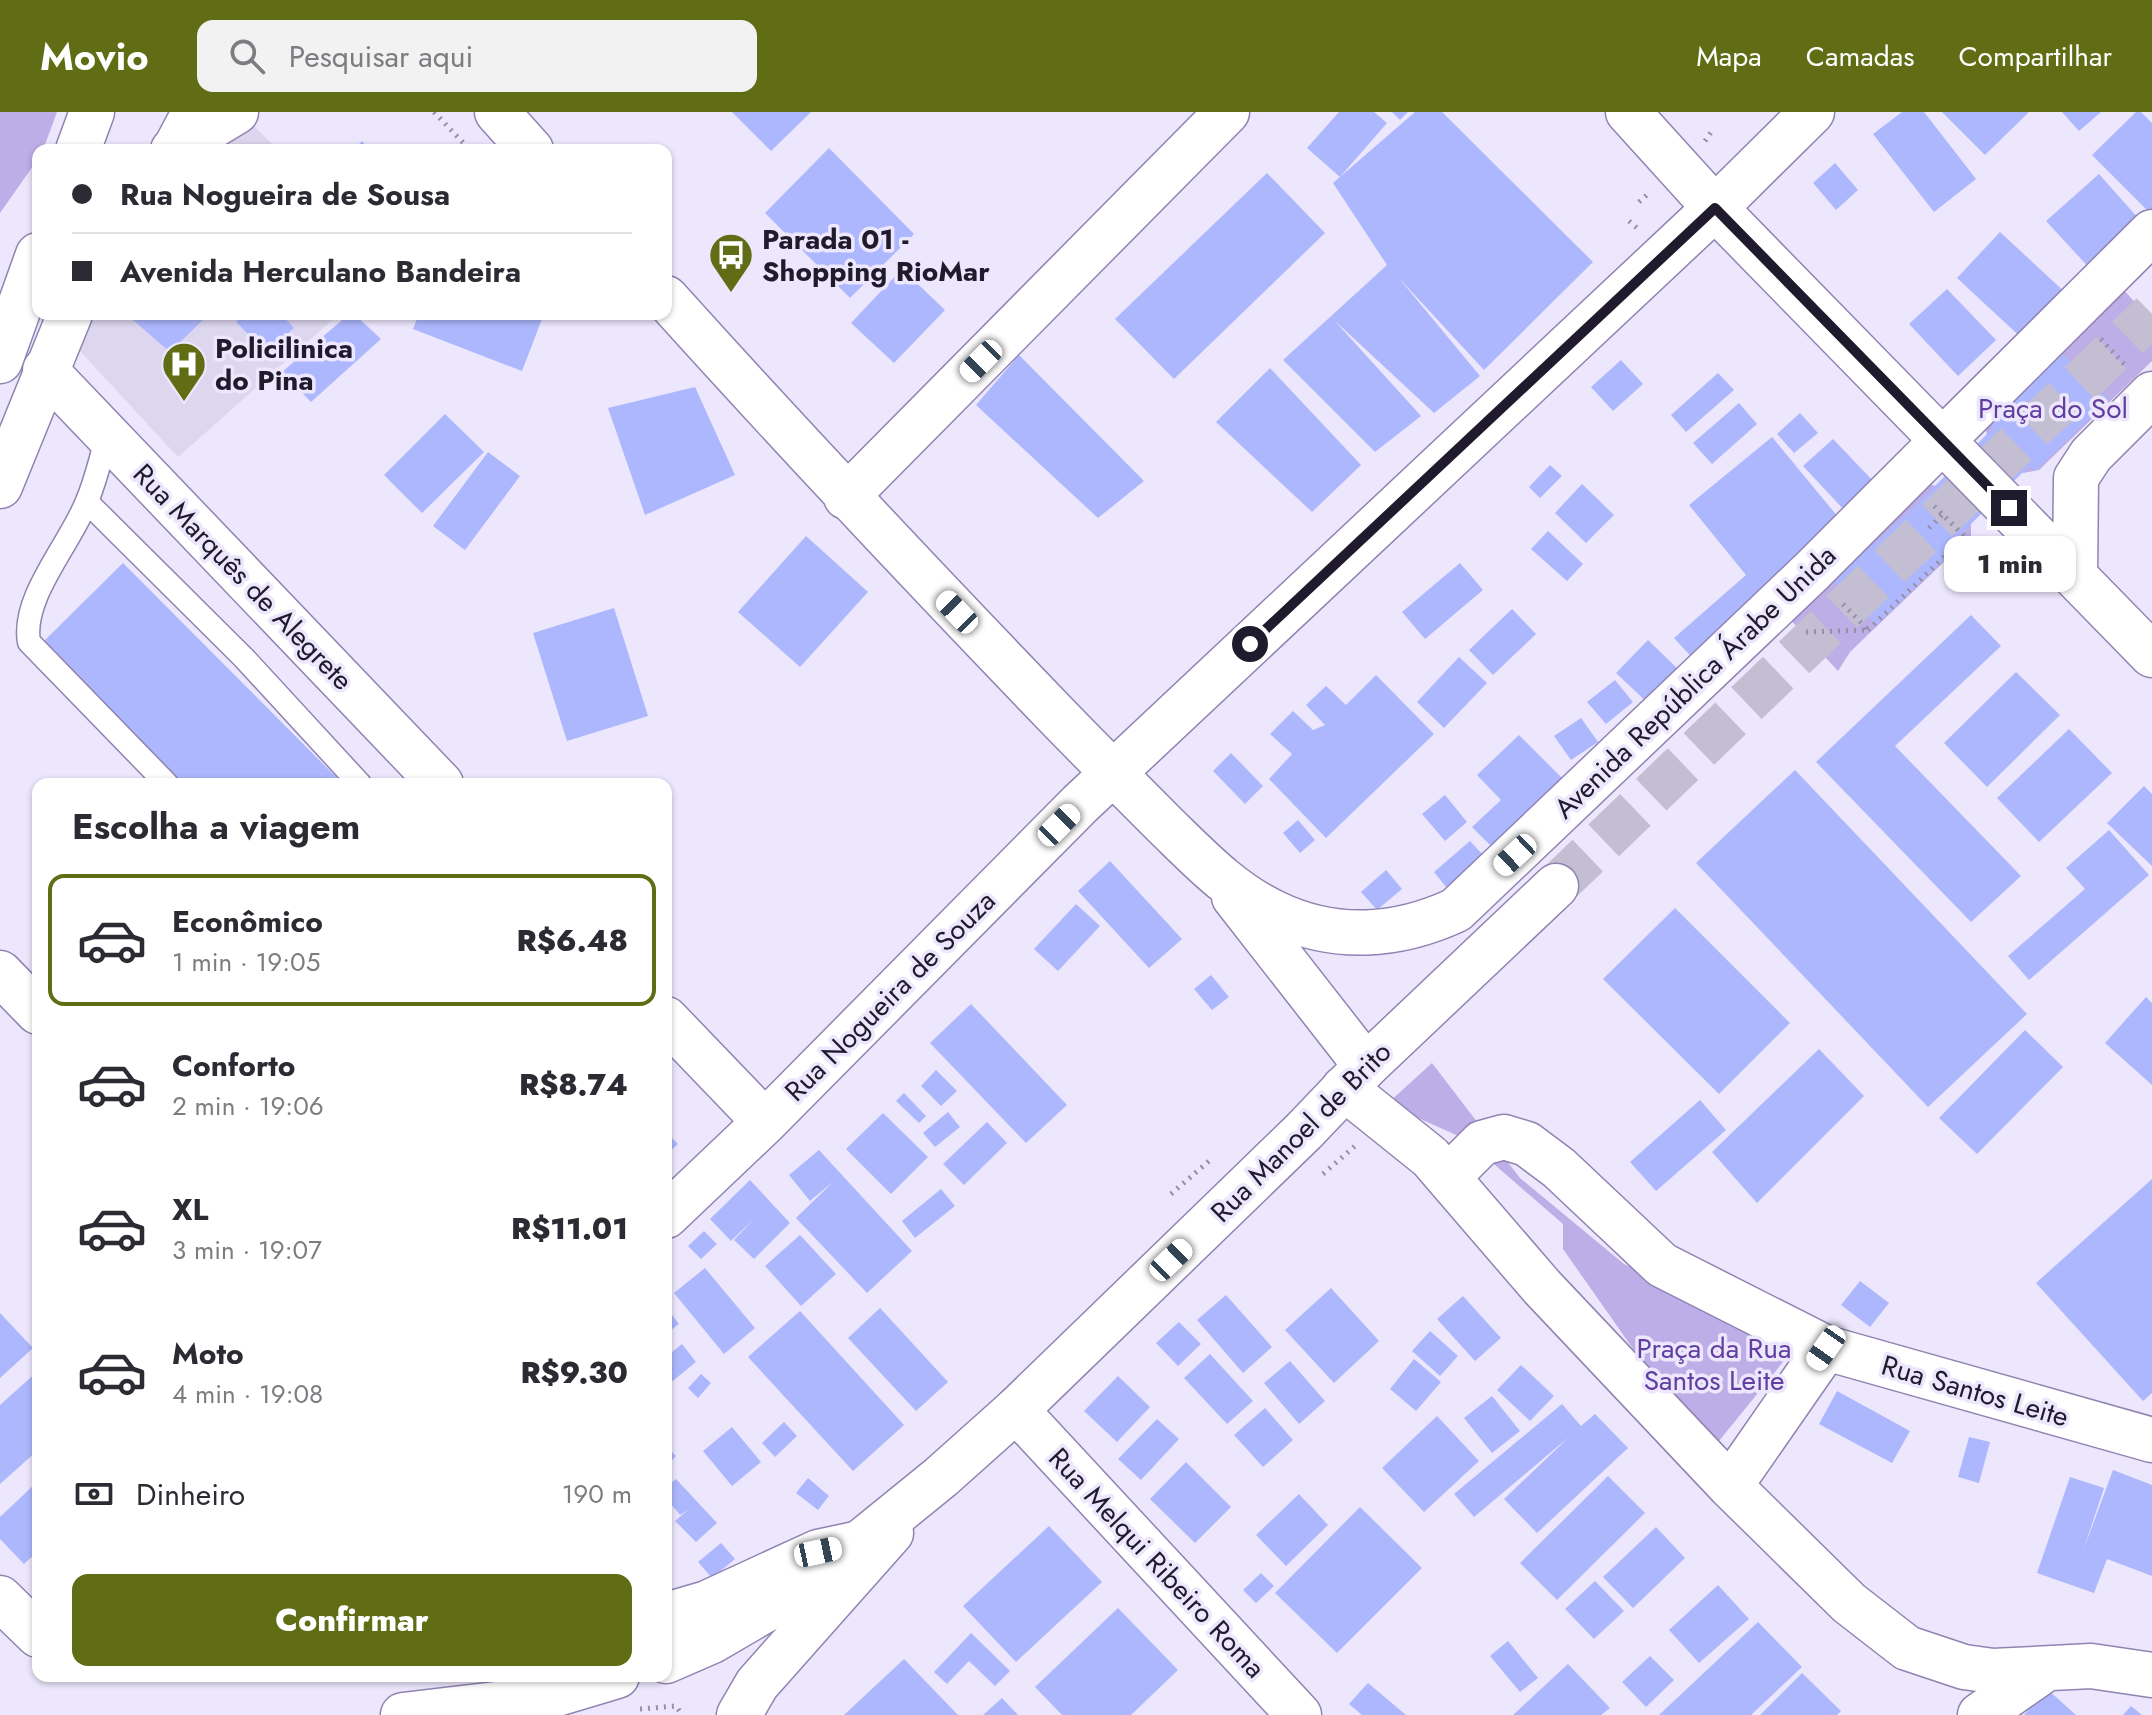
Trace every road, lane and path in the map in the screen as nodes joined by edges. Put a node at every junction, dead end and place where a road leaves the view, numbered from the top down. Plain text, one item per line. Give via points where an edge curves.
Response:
1 (182, 112) edge
2 (236, 112) edge
3 (434, 112) edge
4 (497, 112) edge
5 (1227, 112) edge
6 (1628, 112) edge
7 (1812, 112) edge
8 (1714, 128) dead end
9 (1705, 142) dead end
10 (164, 144) edge
11 (183, 144) edge
12 (464, 144) edge
13 (526, 144) edge
14 (1715, 208) junction
15 (2152, 232) edge
16 (32, 272) edge
17 (672, 305) edge
18 (2072, 309) junction
19 (67, 320) edge
20 (0, 361) edge
21 (45, 370) junction
22 (2142, 384) edge
23 (107, 436) junction
24 (1943, 440) junction
25 (0, 486) edge
26 (846, 497) junction
27 (87, 502) junction
28 (1932, 503) dead end
29 (1942, 515) junction
30 (1929, 528) dead end
31 (2075, 576) junction
32 (1868, 630) dead end
33 (2152, 655) edge
34 (1112, 773) junction
35 (161, 778) edge
36 (354, 778) edge
37 (435, 778) edge
38 (1218, 876) junction
39 (1556, 886) tunnel mouth
40 (0, 973) edge
41 (32, 1006) edge
42 (672, 1025) edge
43 (1355, 1077) junction
44 (765, 1122) junction
45 (1367, 1136) dead end
46 (1320, 1176) dead end
47 (1448, 1177) junction
48 (672, 1210) edge
49 (1826, 1348) junction
50 (1016, 1410) junction
51 (2152, 1440) edge
52 (941, 1477) junction
53 (1730, 1486) junction
54 (860, 1543) junction
55 (0, 1598) edge
56 (672, 1613) edge
57 (32, 1629) edge
58 (672, 1659) edge
59 (2043, 1671) junction
60 (2152, 1675) edge
61 (597, 1682) edge
62 (403, 1715) edge
63 (739, 1715) edge
64 (1299, 1715) edge
65 (1980, 1715) edge

1 - 10 lane
2 - 11 street
3 - 12 path
4 - 13 street
5 - 26 street
6 - 14 street
7 - 14 street, Rua Nogueira de Souza
8 - 9 path
14 - 24 street
14 - 34 street, Rua Nogueira de Souza
15 - 18 street, Avenida República Árabe Unida
16 - 20 street
17 - 26 street, Avenida República Árabe Unida
18 - 22 path
18 - 24 street, Avenida República Árabe Unida
19 - 21 street
21 - 23 street, Rua Marquês de Alegrete
21 - 25 street
22 - 31 street via 2076,478
23 - 27 lane
23 - 37 street, Rua Marquês de Alegrete
24 - 31 street
24 - 38 street, Avenida República Árabe Unida via 1456,910 1409,928 1331,931 1277,914
26 - 34 street, Avenida República Árabe Unida
27 - 35 lane via 38,595 29,618 29,642
27 - 36 lane via 244,658
28 - 29 path
29 - 30 path
29 - 32 path via 1965,537
31 - 33 street
34 - 38 street, Avenida República Árabe Unida
34 - 44 street, Rua Nogueira de Souza
38 - 43 street, Avenida República Árabe Unida
39 - 43 street, Rua Manoel de Brito
40 - 41 street
42 - 44 street
43 - 47 street, Avenida República Árabe Unida
43 - 50 street, Rua Manoel de Brito
44 - 48 street, Rua Nogueira de Souza
45 - 46 path
47 - 49 street, Rua Santos Leite via 1482,1143 1504,1137 1527,1144 1662,1265
47 - 53 street, Avenida República Árabe Unida via 1542,1287
49 - 51 street, Rua Santos Leite
49 - 53 street
50 - 52 street, Rua Manoel de Brito
50 - 64 street, Rua Melqui Ribeiro Roma
52 - 54 street, Rua Manoel de Brito
52 - 63 street, Rua Manoel de Brito via 757,1684
53 - 59 street, Avenida República Árabe Unida via 1849,1603 1907,1648 1964,1667
54 - 56 street via 818,1552 707,1603
54 - 58 street, Rua Manoel de Brito via 808,1585
55 - 57 street
59 - 60 street, Avenida República Árabe Unida via 2091,1666
59 - 65 street
61 - 62 street via 540,1699

